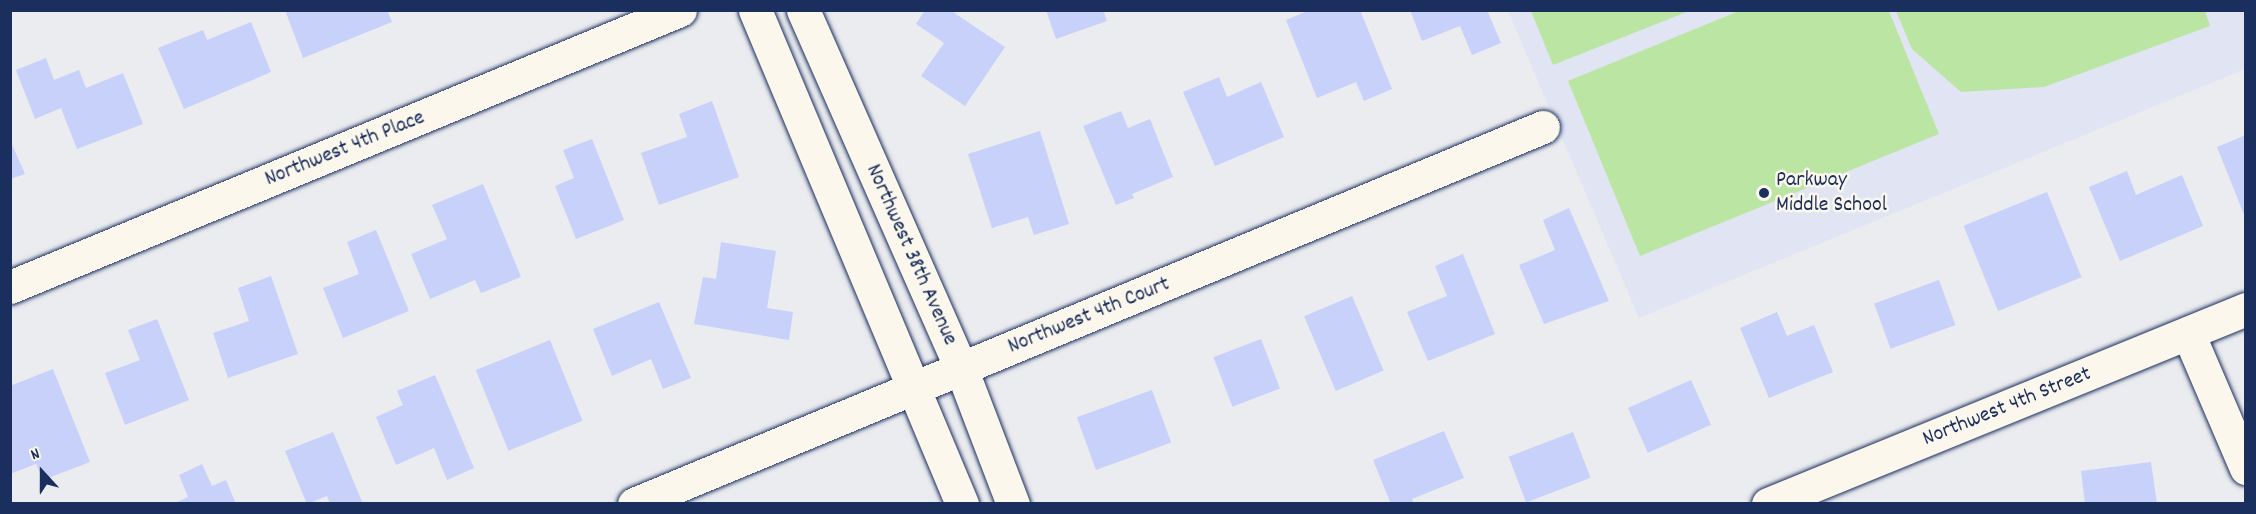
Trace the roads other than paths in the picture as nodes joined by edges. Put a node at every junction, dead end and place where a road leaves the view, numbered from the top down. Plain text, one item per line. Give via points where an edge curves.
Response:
1 (680, 10) edge
2 (755, 10) edge
3 (802, 10) edge
4 (1543, 128) dead end
5 (10, 287) edge
6 (2246, 309) edge
7 (2188, 333) junction
8 (962, 368) junction
9 (914, 387) junction
10 (2246, 468) edge
11 (634, 504) edge
12 (962, 504) edge
13 (1012, 504) edge
14 (1768, 504) edge

1 - 5 street, Northwest 4th Place
2 - 9 street, Northwest 38th Avenue
3 - 8 street, Northwest 38th Avenue
4 - 8 street, Northwest 4th Court
6 - 7 street, Northwest 4th Street
7 - 10 street
7 - 14 street, Northwest 4th Street
8 - 9 street, Northwest 4th Court
8 - 13 street, Northwest 38th Avenue
9 - 11 street, Northwest 4th Court
9 - 12 street, Northwest 38th Avenue

